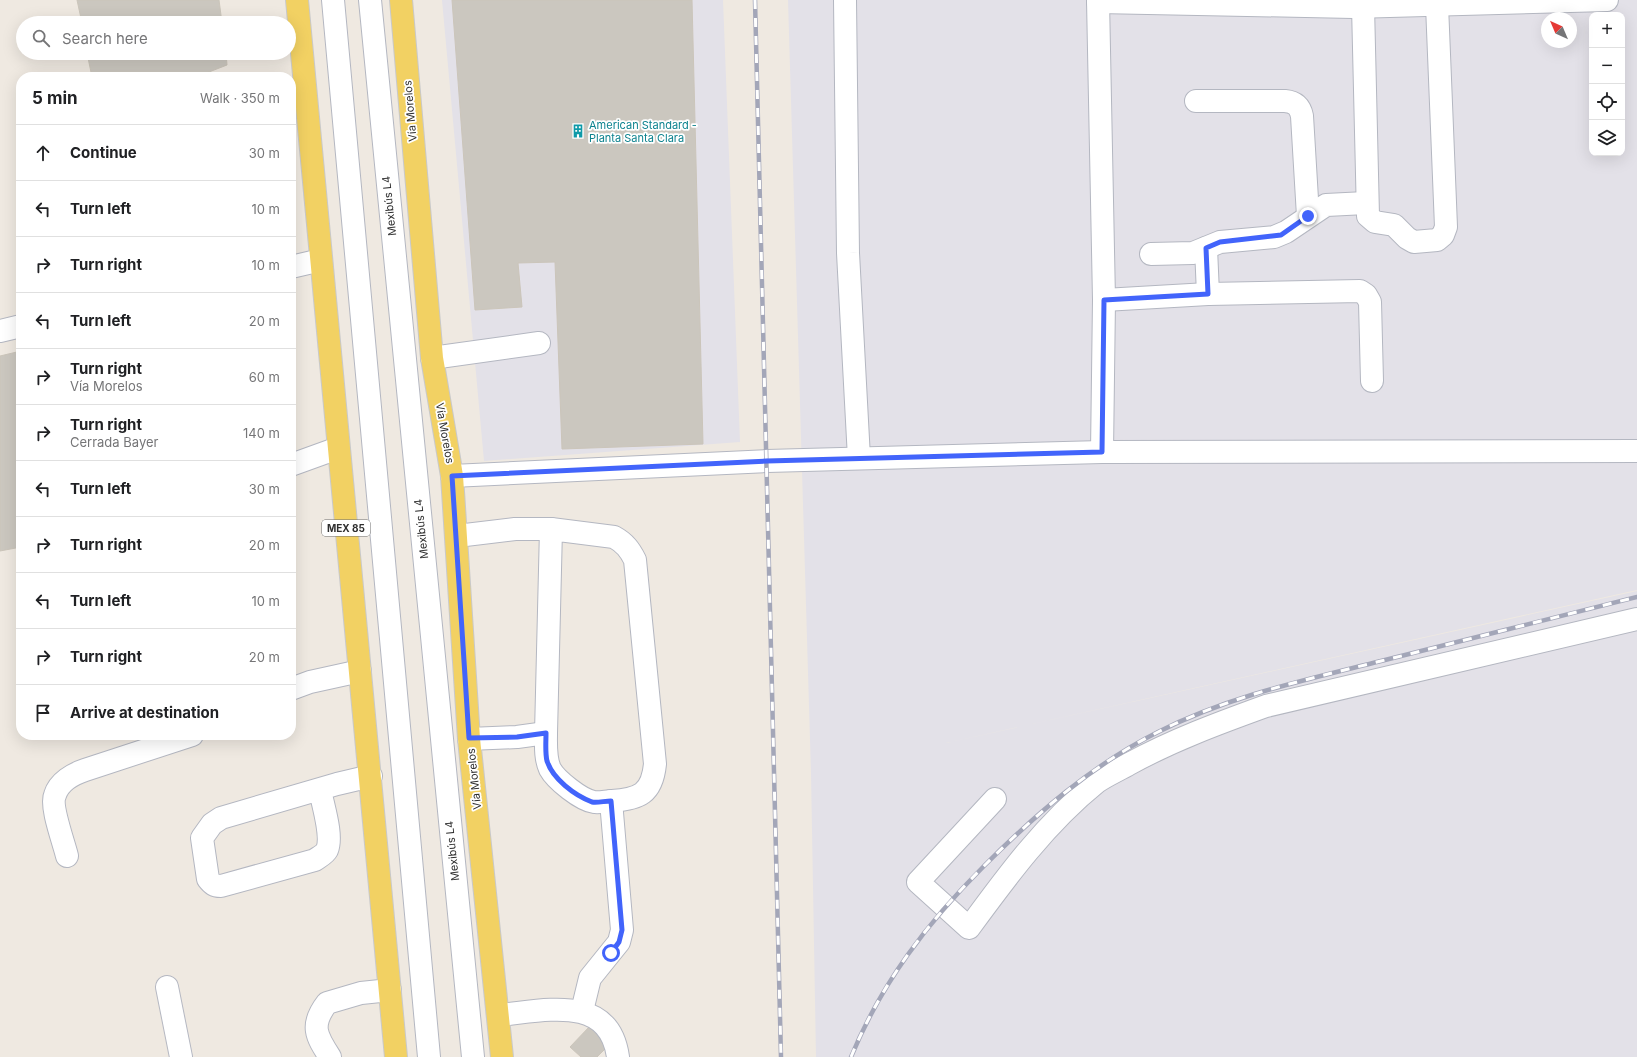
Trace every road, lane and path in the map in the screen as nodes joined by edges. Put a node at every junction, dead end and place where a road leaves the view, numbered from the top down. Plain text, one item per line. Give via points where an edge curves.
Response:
1 (297, 0) edge
2 (333, 0) edge
3 (370, 0) edge
4 (401, 0) edge
5 (845, 0) edge
6 (1606, 0) edge
7 (1098, 1) edge
8 (1356, 4) edge
9 (1437, 5) junction
10 (1196, 101) dead end
11 (1366, 204) junction
12 (1308, 216) junction
13 (1206, 248) junction
14 (1151, 254) dead end
15 (321, 260) junction
16 (296, 266) edge
17 (1208, 294) junction
18 (1104, 300) junction
19 (16, 327) edge
20 (0, 330) edge
21 (539, 343) dead end
22 (432, 358) junction
23 (1372, 381) dead end
24 (338, 448) junction
25 (1637, 451) edge
26 (1102, 452) junction
27 (859, 458) junction
28 (296, 463) edge
29 (452, 476) junction
30 (551, 529) junction
31 (457, 536) junction
32 (1637, 619) edge
33 (360, 671) junction
34 (296, 687) edge
35 (546, 733) junction
36 (469, 738) junction
37 (177, 740) edge
38 (370, 776) junction
39 (320, 790) junction
40 (995, 799) dead end
41 (611, 801) junction
42 (67, 856) dead end
43 (167, 987) dead end
44 (390, 990) junction
45 (582, 1011) junction
46 (498, 1015) junction
47 (181, 1057) edge
48 (330, 1057) edge
49 (396, 1057) edge
50 (429, 1057) edge
51 (472, 1057) edge
52 (502, 1057) edge
53 (618, 1057) edge

1 - 15 main road, MEX 85
2 - 50 lane
3 - 51 lane, Mexibús L4
4 - 22 main road, Vía Morelos
5 - 27 lane via 848,252
6 - 9 lane
7 - 8 lane
7 - 18 lane
8 - 9 lane
8 - 11 lane
9 - 11 lane via 1445,231 1437,240 1414,242 1394,225 1371,220
10 - 12 lane via 1285,101 1297,105 1302,116
11 - 12 lane via 1326,205
12 - 13 lane via 1281,235 1220,242
13 - 14 lane via 1193,253
13 - 17 lane
15 - 16 lane
15 - 24 main road, MEX 85
17 - 18 lane
17 - 23 lane via 1360,291 1364,293 1370,302
18 - 26 lane
19 - 20 lane
21 - 22 lane
22 - 29 main road, Vía Morelos
24 - 28 lane
24 - 33 main road, MEX 85
25 - 26 lane
26 - 27 lane
27 - 29 lane
29 - 31 main road, Vía Morelos
30 - 31 lane via 515,529
30 - 35 lane
30 - 41 lane via 614,538 630,550 635,560 655,764 654,776 650,785 633,799
31 - 36 main road, Vía Morelos
32 - 40 lane via 1266,706 1209,726 1154,750 1098,781 1052,825 1013,868 969,928 918,882
33 - 34 lane
33 - 38 main road, MEX 85
35 - 36 lane via 517,737
35 - 41 lane via 547,759 559,780 575,793 594,802
36 - 46 main road, Vía Morelos
37 - 42 lane via 73,774 63,783 54,795 54,805
38 - 39 lane
38 - 44 main road, MEX 85
39 - 39 lane via 221,818 212,824 202,838 210,882 221,886 315,860 323,855 327,851 329,836
41 - 45 lane via 622,930 619,942 590,978
43 - 47 lane
44 - 48 lane via 361,993 327,1003 316,1021 316,1031
44 - 49 main road, MEX 85
45 - 46 lane via 564,1009
45 - 53 lane via 603,1024 611,1033
46 - 52 main road, Vía Morelos

